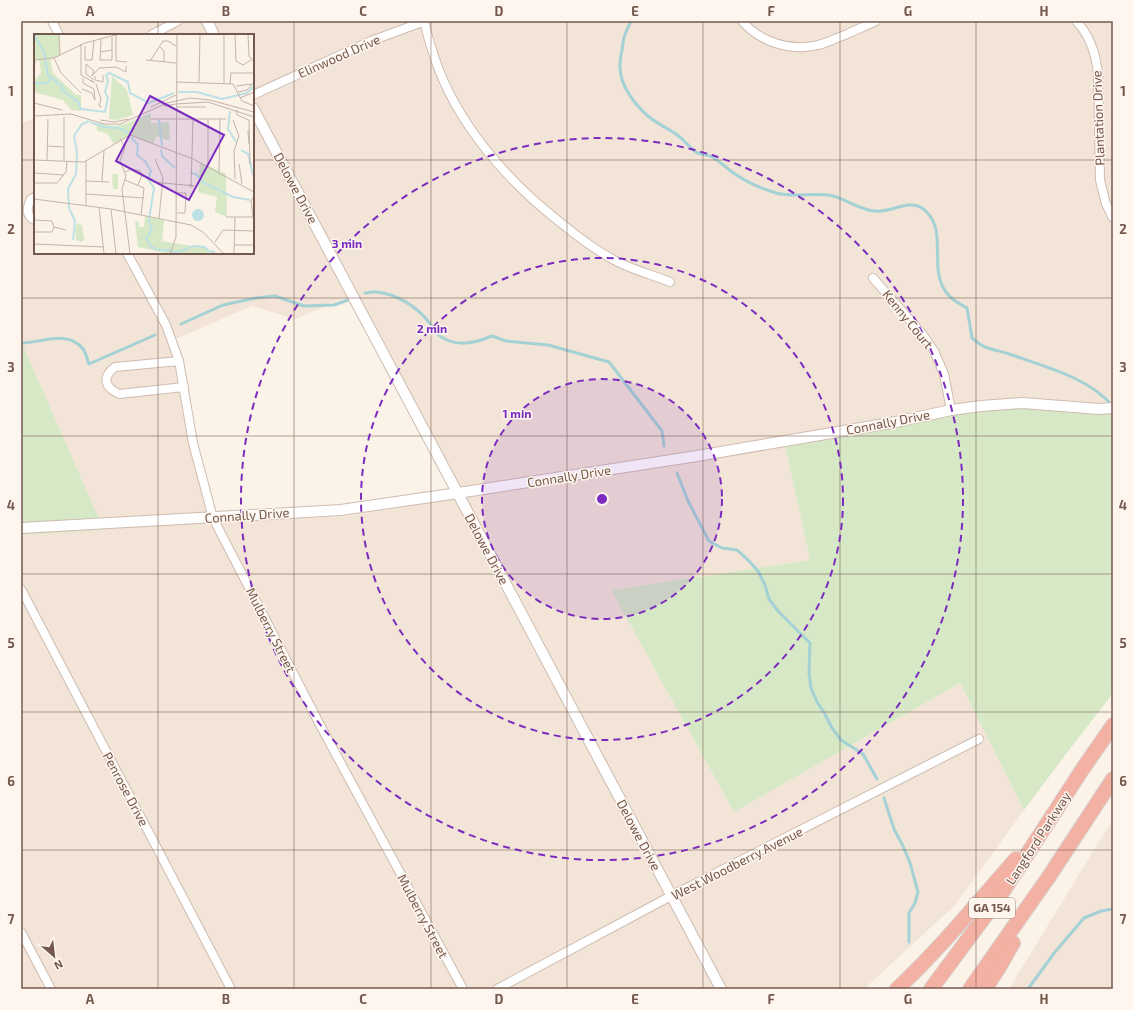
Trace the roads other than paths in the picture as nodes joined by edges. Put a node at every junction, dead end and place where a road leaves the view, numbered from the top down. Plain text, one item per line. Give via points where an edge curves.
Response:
1 (52, 21) edge
2 (178, 21) edge
3 (206, 21) edge
4 (424, 21) edge
5 (742, 21) edge
6 (876, 21) edge
7 (1076, 21) edge
8 (58, 34) edge
9 (153, 34) edge
10 (213, 34) edge
11 (254, 95) edge
12 (254, 110) edge
13 (34, 198) edge
14 (1113, 218) edge
15 (34, 220) edge
16 (128, 254) edge
17 (873, 278) dead end
18 (670, 282) dead end
19 (179, 361) junction
20 (184, 387) junction
21 (1113, 408) edge
22 (951, 410) junction
23 (458, 493) junction
24 (213, 518) junction
25 (21, 528) edge
26 (21, 589) edge
27 (1113, 725) edge
28 (979, 739) dead end
29 (1113, 779) edge
30 (1047, 824) junction
31 (1048, 878) junction
32 (671, 896) junction
33 (21, 932) edge
34 (51, 989) edge
35 (231, 989) edge
36 (463, 989) edge
37 (497, 989) edge
38 (721, 989) edge
39 (897, 989) edge
40 (932, 989) edge
41 (970, 989) edge
42 (985, 989) edge

1 - 8 street
2 - 9 street
3 - 10 street
4 - 11 street, Elinwood Drive via 371,41
4 - 18 street via 435,60 452,98 476,136 504,171 539,206 582,240 616,261
5 - 6 street via 761,37 797,48 818,45
7 - 14 street, Plantation Drive via 1092,45 1096,60 1100,180 1106,204
12 - 23 street, Delowe Drive
13 - 15 street via 27,208 28,214
16 - 19 street, Mulberry Street via 166,325
17 - 22 street, Kenny Court via 934,351 944,374
19 - 20 street, Mulberry Street
19 - 20 street via 115,367 108,373 106,382 111,390 119,394
20 - 24 street, Mulberry Street via 194,443
21 - 22 street, Connally Drive via 1023,403
22 - 23 street, Connally Drive via 896,422 697,456
23 - 24 street, Connally Drive via 341,510
23 - 32 street, Delowe Drive
24 - 25 street, Connally Drive
24 - 36 street, Mulberry Street via 319,723
26 - 35 street, Penrose Drive
27 - 30 highway, Langford Parkway / GA 154
28 - 32 street, West Woodberry Avenue
29 - 31 highway, GA 154
30 - 39 highway via 943,942
30 - 40 highway, Langford Parkway / GA 154 via 1000,896
31 - 41 highway, GA 154
31 - 42 highway
32 - 37 street, West Woodberry Avenue
32 - 38 street, Delowe Drive
33 - 34 street

